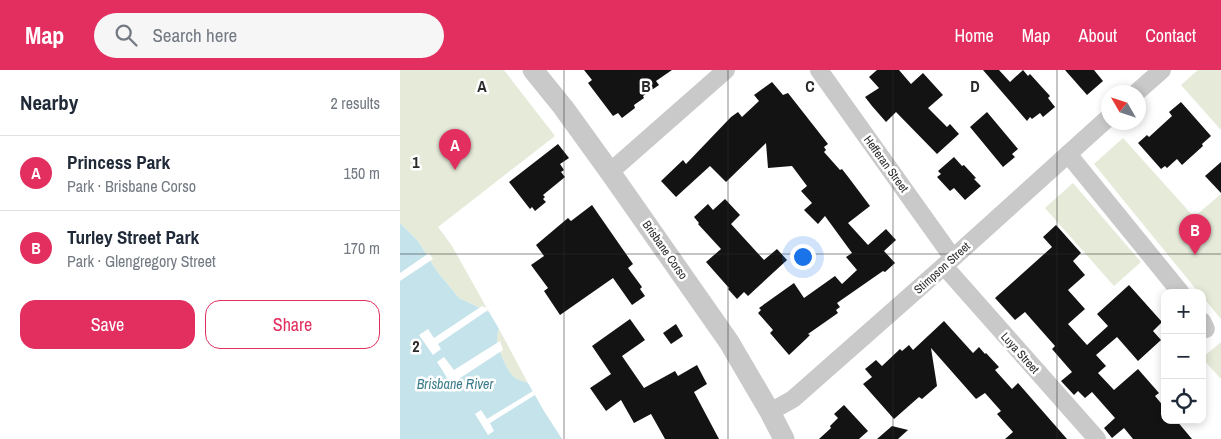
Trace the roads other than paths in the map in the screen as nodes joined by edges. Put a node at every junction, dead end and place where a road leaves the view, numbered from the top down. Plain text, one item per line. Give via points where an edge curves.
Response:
1 (533, 70) edge
2 (726, 70) edge
3 (819, 70) edge
4 (1162, 70) edge
5 (1144, 85) edge
6 (1101, 124) edge
7 (1068, 154) junction
8 (610, 172) junction
9 (948, 262) junction
10 (1178, 289) edge
11 (770, 412) junction
12 (784, 439) edge
13 (1097, 439) edge

1 - 8 street, Brisbane Corso
2 - 8 street
3 - 9 street, Hefferan Street
4 - 5 street
6 - 7 street, Stimpson Street
7 - 9 street, Stimpson Street
7 - 10 street
8 - 11 street, Brisbane Corso via 729,342
9 - 11 street, Stimpson Street via 793,399
9 - 13 street, Luya Street
11 - 12 street, Brisbane Corso

